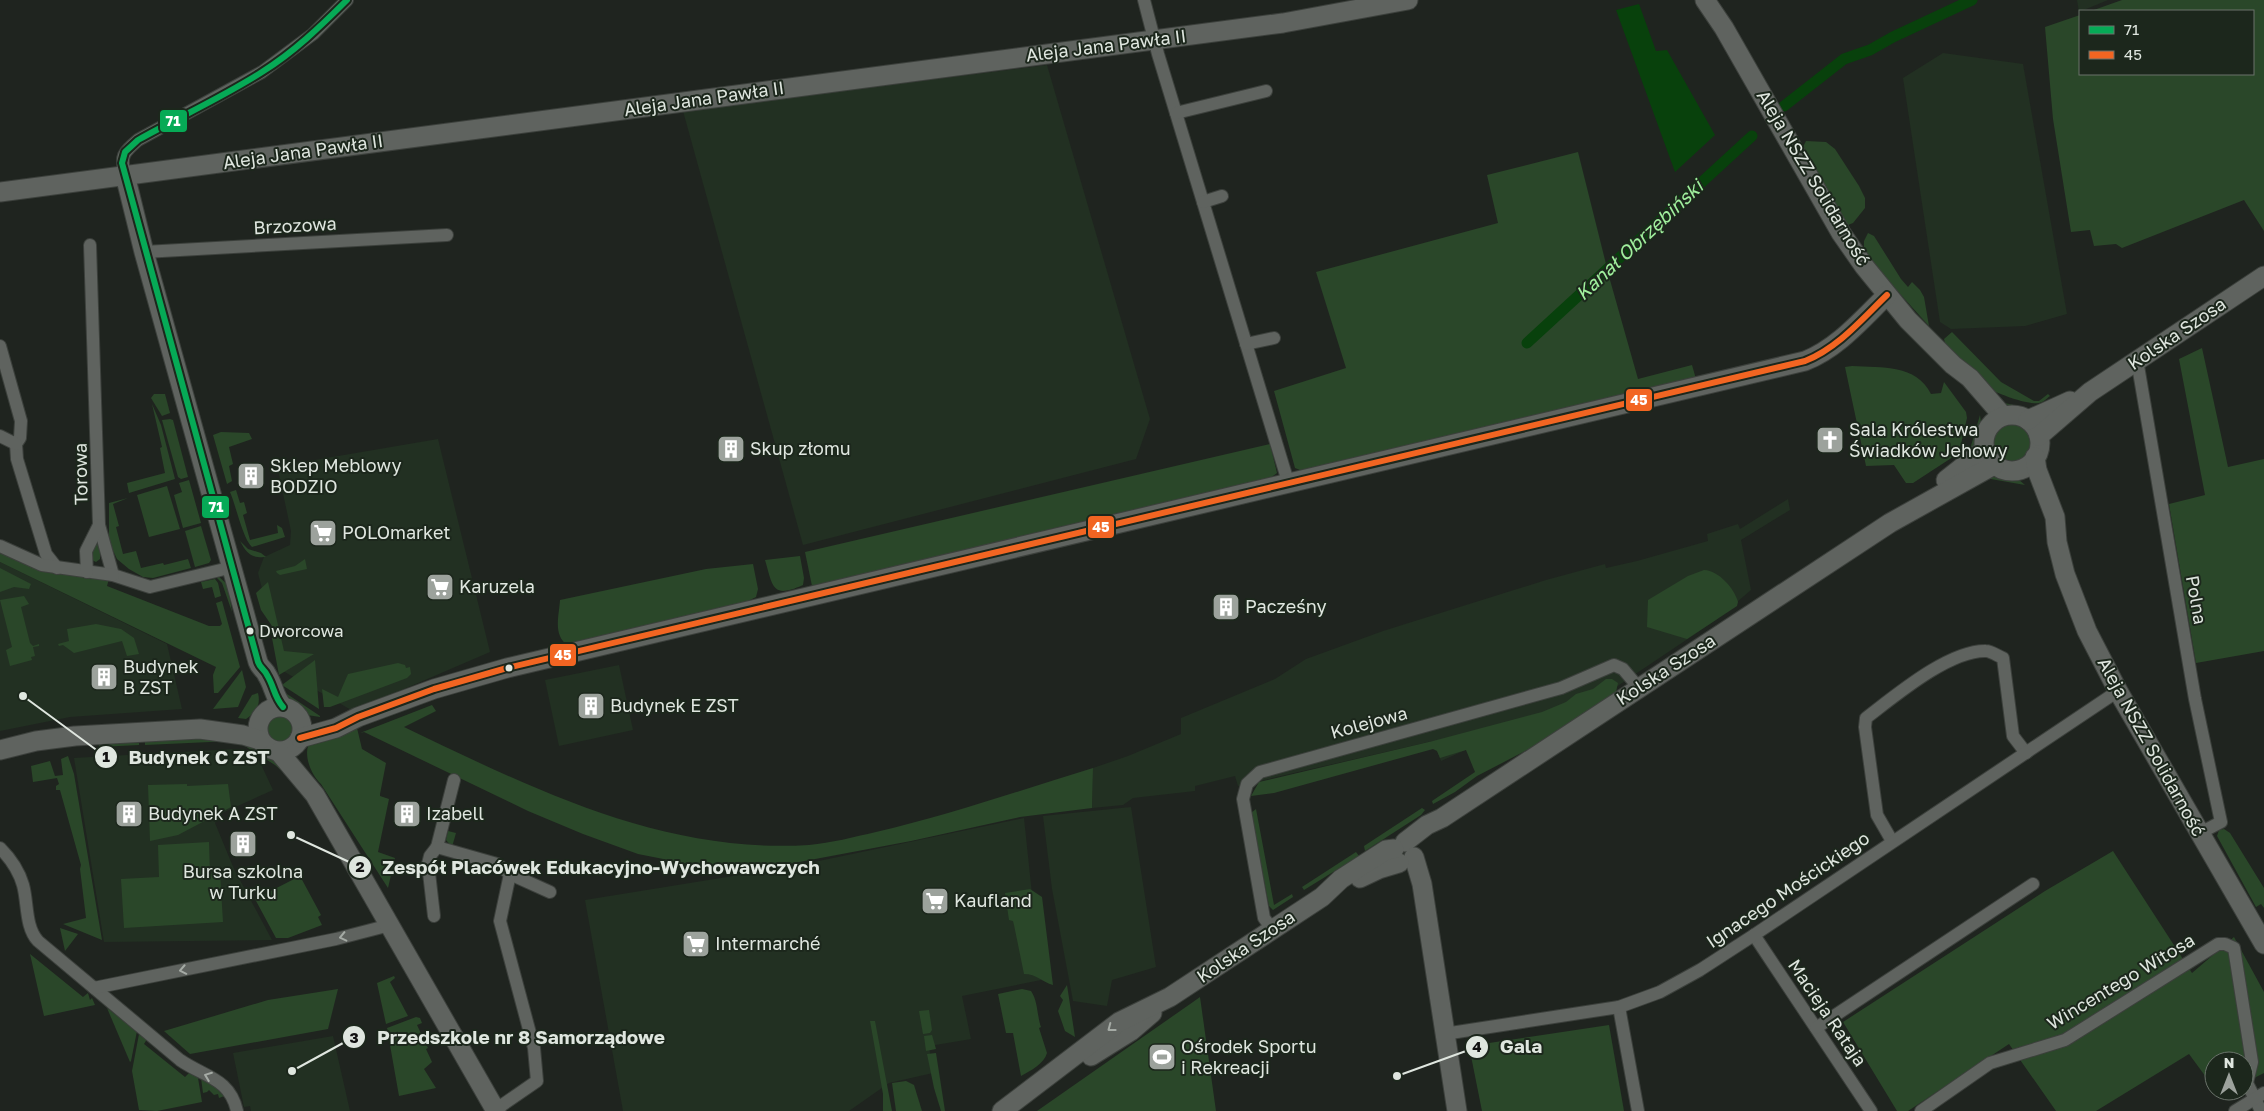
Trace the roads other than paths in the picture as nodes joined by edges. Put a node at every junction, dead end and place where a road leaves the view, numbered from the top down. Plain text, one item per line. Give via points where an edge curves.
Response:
1 (346, 0) edge
2 (1144, 0) edge
3 (1408, 0) edge
4 (1705, 0) edge
5 (1712, 0) edge
6 (1724, 28) junction
7 (1154, 40) junction
8 (1266, 91) dead end
9 (1176, 113) junction
10 (125, 176) junction
11 (0, 192) edge
12 (1222, 196) dead end
13 (1203, 202) junction
14 (447, 235) dead end
15 (90, 245) dead end
16 (144, 252) junction
17 (2264, 276) edge
18 (1887, 295) junction
19 (1908, 320) junction
20 (1854, 328) junction
21 (1274, 338) dead end
22 (1246, 344) junction
23 (0, 346) edge
24 (2137, 360) junction
25 (2090, 392) junction
26 (2028, 420) junction
27 (1996, 422) junction
28 (0, 436) edge
29 (2039, 436) junction
30 (16, 444) junction
31 (1989, 457) junction
32 (2035, 457) junction
33 (2015, 470) junction
34 (1288, 485) junction
35 (99, 525) junction
36 (2057, 542) junction
37 (0, 546) edge
38 (233, 567) junction
39 (57, 568) junction
40 (87, 572) junction
41 (113, 575) junction
42 (260, 668) junction
43 (1639, 688) junction
44 (2118, 691) junction
45 (283, 707) junction
46 (262, 716) junction
47 (358, 717) junction
48 (299, 718) junction
49 (200, 729) junction
50 (260, 740) junction
51 (299, 740) junction
52 (0, 750) edge
53 (279, 752) junction
54 (2026, 753) junction
55 (454, 780) dead end
56 (315, 795) junction
57 (2200, 833) junction
58 (1892, 841) junction
59 (437, 847) junction
60 (0, 848) edge
61 (1405, 853) junction
62 (510, 874) junction
63 (2032, 884) dead end
64 (550, 892) dead end
65 (434, 916) dead end
66 (390, 924) junction
67 (1272, 929) junction
68 (1754, 935) junction
69 (2264, 944) edge
70 (94, 988) junction
71 (1619, 1007) junction
72 (1816, 1028) junction
73 (1444, 1034) junction
74 (1024, 1095) junction
75 (2259, 1096) edge
76 (496, 1110) edge
77 (237, 1111) edge
78 (1002, 1111) edge
79 (1013, 1111) edge
80 (1457, 1111) edge
81 (1638, 1111) edge
82 (1871, 1111) edge
83 (1921, 1111) edge
84 (2235, 1111) edge
85 (2261, 1111) edge

1 - 10 street via 313,34 262,72 138,140 123,157
2 - 7 street
3 - 7 street, Aleja Jana Pawła II via 1283,23
4 - 6 street, Aleja NSZZ Solidarność
5 - 6 street, Aleja NSZZ Solidarność
6 - 18 street, Aleja NSZZ Solidarność via 1841,233
7 - 9 street
7 - 10 street, Aleja Jana Pawła II
8 - 9 street
9 - 13 street
10 - 11 street, Aleja Jana Pawła II
10 - 16 street
12 - 13 street
13 - 22 street
14 - 16 street, Brzozowa
15 - 35 street, Torowa
16 - 38 street
17 - 24 street, Kolska Szosa
18 - 19 street, Aleja NSZZ Solidarność
18 - 20 street
19 - 20 street via 1882,317
19 - 27 street, Aleja NSZZ Solidarność via 1953,365 1980,407
20 - 34 street via 1826,351 1805,361
21 - 22 street
22 - 34 street
23 - 30 street via 22,421
24 - 25 street, Kolska Szosa
24 - 57 street, Polna via 2195,699 2221,822
25 - 26 street, Kolska Szosa
25 - 29 street, Kolska Szosa
26 - 27 street via 2016,415
26 - 29 street
27 - 31 street via 1985,435
28 - 30 street
29 - 32 street
30 - 39 street via 17,459 46,554
31 - 33 street via 2004,470
31 - 43 street, Kolska Szosa
32 - 33 street via 2027,466
32 - 36 street, Aleja NSZZ Solidarność via 2055,517
33 - 36 street, Aleja NSZZ Solidarność via 2036,494
34 - 47 street via 507,668 434,689
35 - 40 street via 86,550
35 - 41 street, Torowa
36 - 44 street, Aleja NSZZ Solidarność via 2078,610
37 - 39 street via 42,565
38 - 41 street via 150,587
38 - 42 street
39 - 40 street
40 - 41 street
42 - 45 street via 267,674 276,700
42 - 46 street
43 - 61 street, Kolska Szosa via 1442,818
43 - 67 street, Kolejowa via 1623,669 1614,665 1561,688 1256,774 1247,784 1243,799 1264,918
44 - 54 street, Ignacego Mościckiego
44 - 57 street, Aleja NSZZ Solidarność
45 - 46 street via 273,708
45 - 48 street
46 - 49 street via 254,721 222,723
46 - 50 street via 257,729
47 - 48 street via 310,721
47 - 51 street
48 - 51 street via 302,728
49 - 50 street
49 - 52 street via 75,736
50 - 53 street
51 - 53 street via 290,749
51 - 56 street via 298,752
53 - 56 street
54 - 58 street, Ignacego Mościckiego
54 - 58 street via 2013,736 2003,658 1987,651 1955,657 1909,686 1866,718 1864,727 1877,816
55 - 59 street
56 - 66 street
57 - 69 street, Aleja NSZZ Solidarność
58 - 68 street, Ignacego Mościckiego
59 - 62 street via 497,864
59 - 65 street via 428,864
60 - 70 street via 23,884 34,937
61 - 67 street, Kolska Szosa via 1386,850
61 - 73 street via 1419,870
62 - 64 street
62 - 76 street via 500,921 534,1048 537,1080
63 - 72 street
66 -> 70 street via 336,939
66 - 76 street
67 - 74 street, Kolska Szosa via 1170,997 1119,1022
68 - 71 street, Ignacego Mościckiego via 1660,992
68 - 72 street, Macieja Rataja
77 -> 70 street via 226,1087 180,1060
71 - 73 street, Ignacego Mościckiego
71 - 81 street
72 - 82 street, Macieja Rataja
73 - 80 street
74 - 78 street, Kolska Szosa
74 - 79 street
75 - 83 street, Wincentego Witosa via 2247,1083 2252,1062 2234,948 2218,944 2065,1040 1990,1063
75 - 84 street
75 - 85 street

